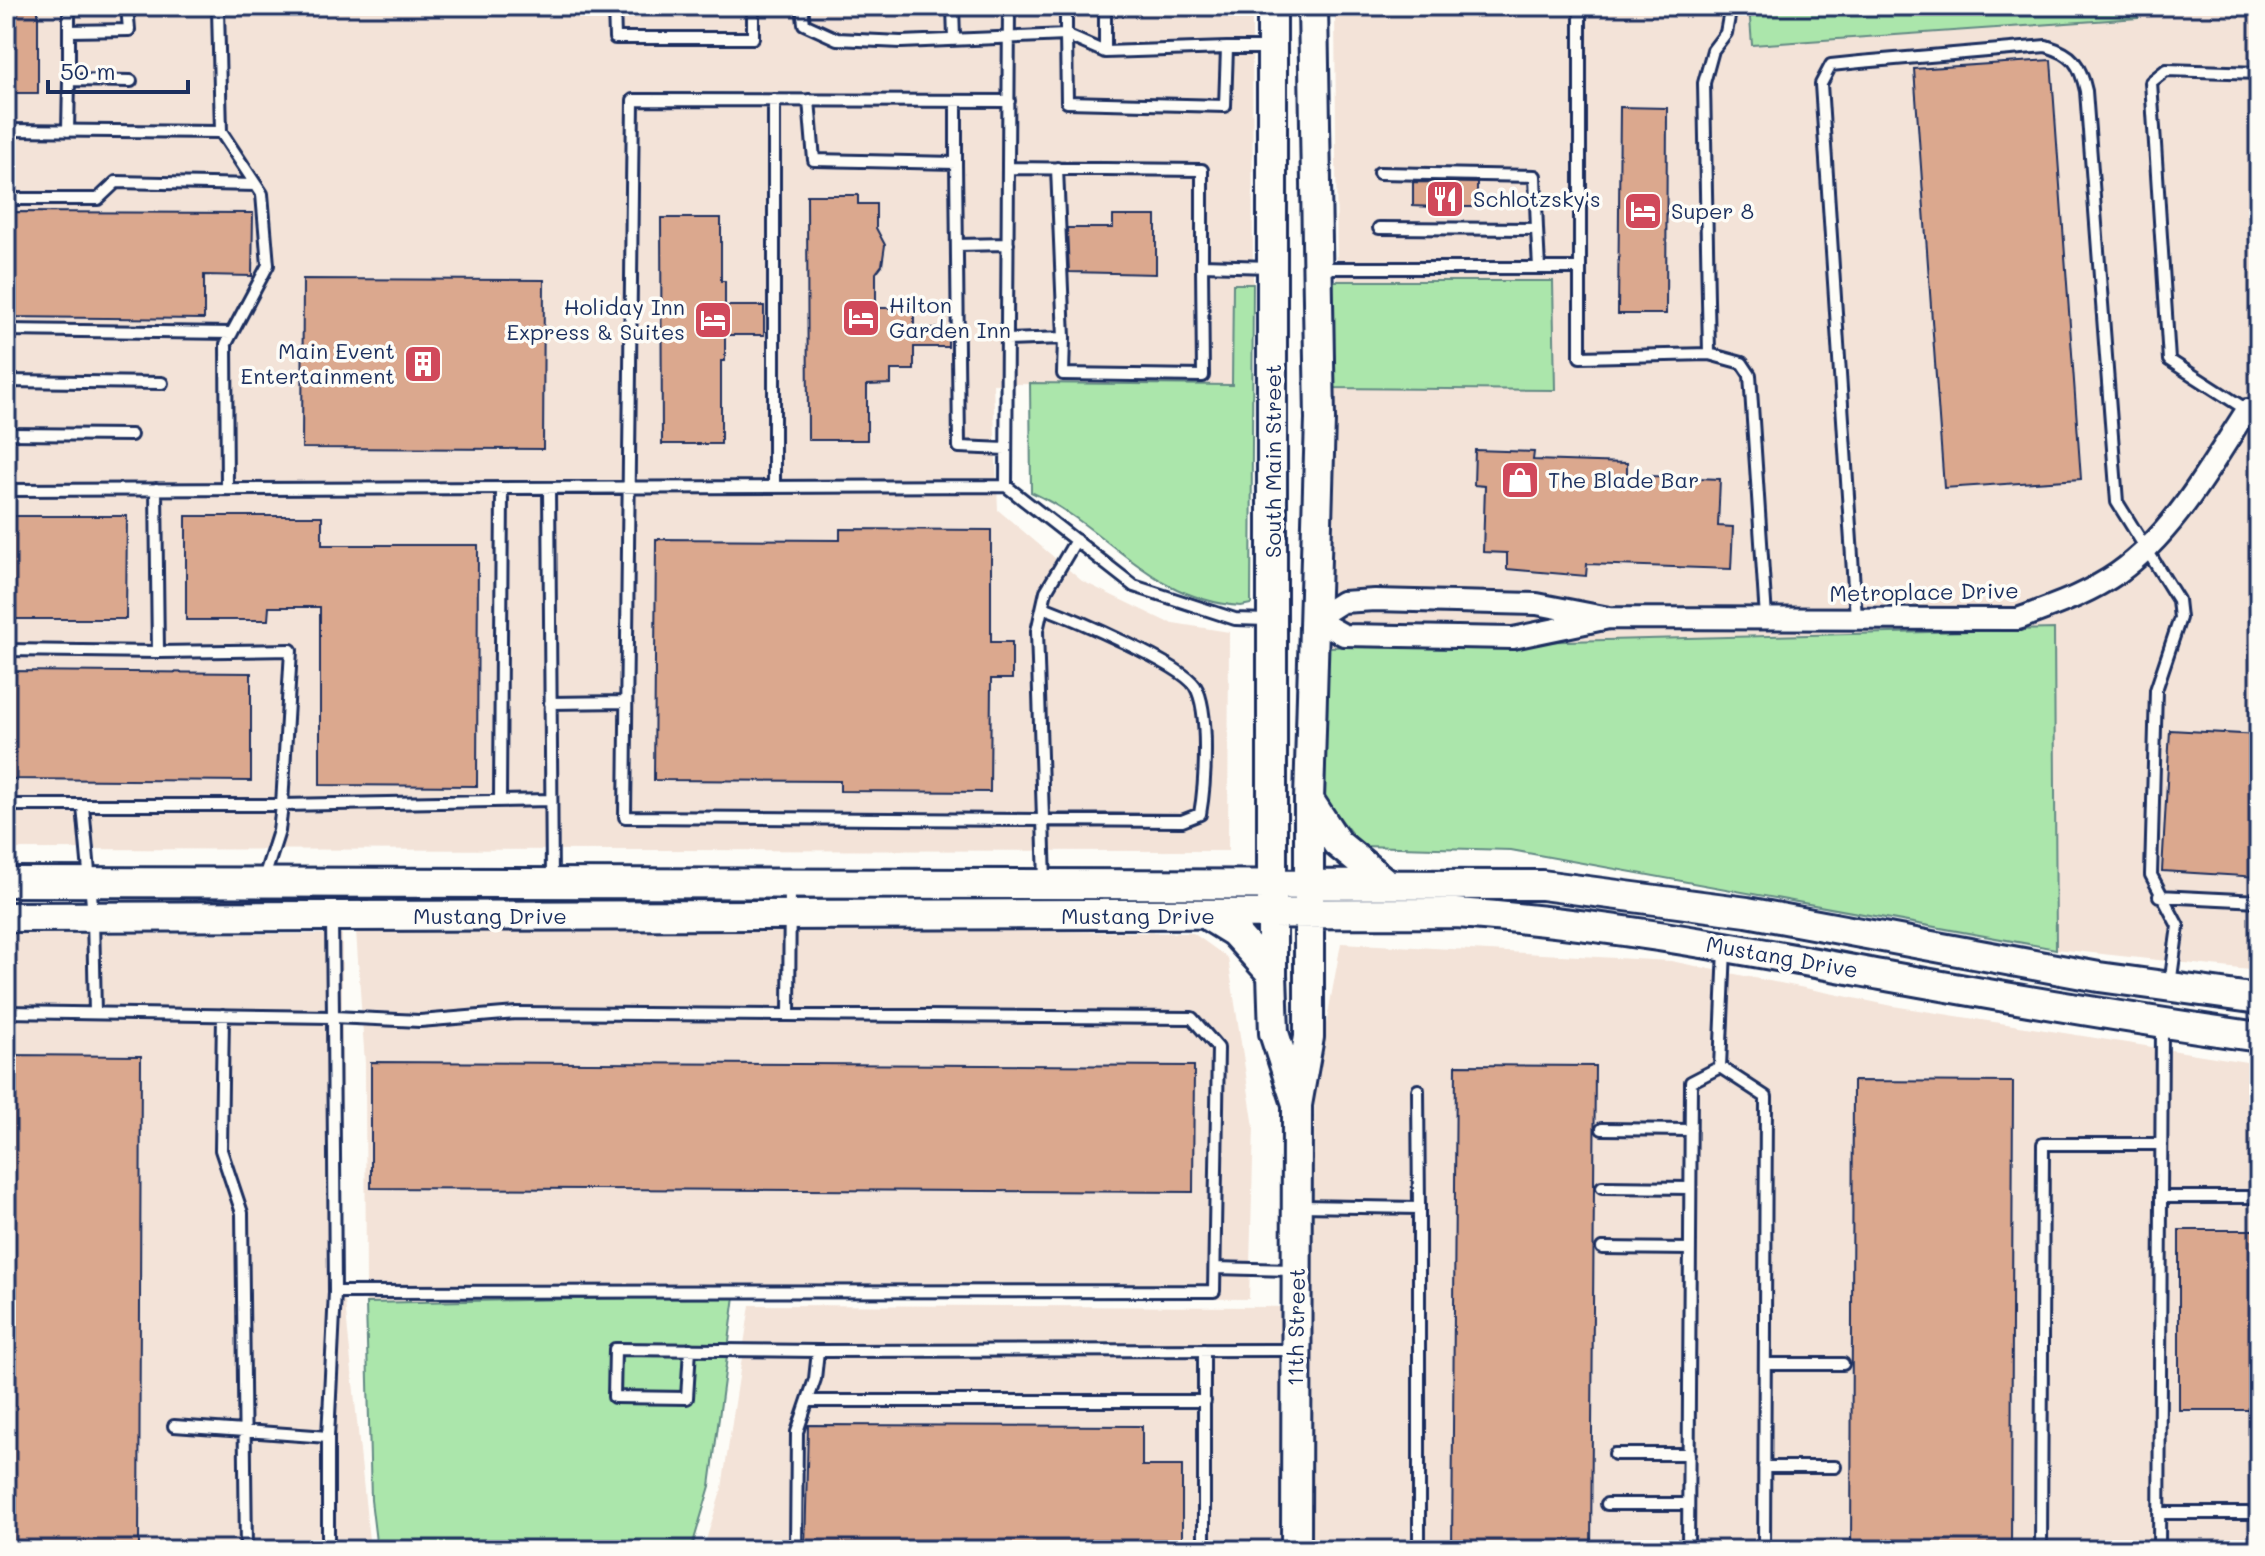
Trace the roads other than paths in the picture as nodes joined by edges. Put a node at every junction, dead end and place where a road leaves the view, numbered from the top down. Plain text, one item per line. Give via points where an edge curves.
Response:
1 (69, 6) edge
2 (127, 6) edge
3 (209, 6) edge
4 (614, 6) edge
5 (753, 6) edge
6 (802, 6) edge
7 (953, 6) edge
8 (1009, 6) edge
9 (1066, 6) edge
10 (1105, 6) edge
11 (1272, 6) edge
12 (1290, 6) edge
13 (1313, 6) edge
14 (1580, 6) edge
15 (1731, 6) edge
16 (69, 31) junction
17 (1066, 35) junction
18 (1009, 36) junction
19 (954, 39) junction
20 (1315, 45) junction
21 (1227, 48) junction
22 (1273, 48) junction
23 (1105, 52) junction
24 (2259, 73) edge
25 (69, 80) junction
26 (131, 81) dead end
27 (774, 100) junction
28 (809, 100) junction
29 (956, 101) junction
30 (1009, 101) junction
31 (6, 130) edge
32 (68, 131) junction
33 (221, 132) junction
34 (956, 163) junction
35 (1008, 168) junction
36 (1057, 168) junction
37 (1379, 173) dead end
38 (256, 185) junction
39 (6, 199) edge
40 (1379, 228) dead end
41 (1537, 229) junction
42 (1008, 244) junction
43 (957, 245) junction
44 (1202, 265) junction
45 (1272, 267) junction
46 (1319, 268) junction
47 (1539, 268) junction
48 (1580, 268) junction
49 (6, 330) edge
50 (232, 333) junction
51 (1064, 338) junction
52 (1007, 340) junction
53 (1709, 354) junction
54 (6, 381) edge
55 (162, 383) dead end
56 (2253, 415) edge
57 (1274, 419) junction
58 (1320, 419) junction
59 (6, 434) edge
60 (131, 435) dead end
61 (1006, 449) junction
62 (1006, 486) junction
63 (628, 487) junction
64 (774, 487) junction
65 (502, 488) junction
66 (549, 488) junction
67 (156, 489) junction
68 (227, 489) junction
69 (6, 490) edge
70 (1076, 540) junction
71 (2148, 549) junction
72 (1043, 607) junction
73 (1609, 618) junction
74 (1766, 618) junction
75 (1856, 618) junction
76 (1315, 619) junction
77 (1273, 620) junction
78 (6, 650) edge
79 (158, 652) junction
80 (626, 702) junction
81 (550, 703) junction
82 (500, 799) junction
83 (551, 800) junction
84 (1309, 800) junction
85 (6, 805) edge
86 (282, 805) junction
87 (83, 806) junction
88 (1043, 819) junction
89 (6, 882) edge
90 (91, 882) junction
91 (263, 882) junction
92 (552, 883) junction
93 (790, 883) junction
94 (1045, 883) junction
95 (1270, 883) junction
96 (1309, 883) junction
97 (1387, 884) junction
98 (2159, 896) junction
99 (2259, 901) edge
100 (1271, 915) junction
101 (1309, 915) junction
102 (93, 916) junction
103 (332, 916) junction
104 (552, 916) junction
105 (790, 916) junction
106 (1208, 916) junction
107 (6, 917) edge
108 (1725, 947) junction
109 (1272, 974) junction
110 (2170, 987) junction
111 (2259, 999) edge
112 (6, 1012) edge
113 (95, 1013) junction
114 (789, 1014) junction
115 (223, 1015) junction
116 (333, 1017) junction
117 (2163, 1024) junction
118 (2259, 1037) edge
119 (1720, 1067) junction
120 (1418, 1090) dead end
121 (1297, 1105) junction
122 (1602, 1129) dead end
123 (1691, 1130) junction
124 (2160, 1144) junction
125 (1602, 1187) dead end
126 (1690, 1188) junction
127 (2161, 1197) junction
128 (2259, 1197) edge
129 (1298, 1206) junction
130 (1419, 1208) junction
131 (1602, 1248) dead end
132 (1690, 1249) junction
133 (1215, 1268) junction
134 (1297, 1270) junction
135 (335, 1292) junction
136 (690, 1349) junction
137 (1204, 1350) junction
138 (818, 1351) junction
139 (1296, 1351) junction
140 (1765, 1364) junction
141 (1843, 1364) dead end
142 (809, 1401) junction
143 (1205, 1401) junction
144 (174, 1426) dead end
145 (246, 1431) junction
146 (328, 1437) junction
147 (1615, 1454) dead end
148 (1689, 1454) junction
149 (1764, 1467) junction
150 (1835, 1467) dead end
151 (1607, 1504) dead end
152 (1688, 1504) junction
153 (2159, 1513) junction
154 (2259, 1513) edge
155 (246, 1550) edge
156 (328, 1550) edge
157 (796, 1550) edge
158 (1204, 1550) edge
159 (1296, 1550) edge
160 (1419, 1550) edge
161 (1688, 1550) edge
162 (1764, 1550) edge
163 (2041, 1550) edge
164 (2159, 1550) edge

1 - 16 lane
2 - 16 lane via 129,30
3 - 33 lane via 218,9
4 - 5 lane via 615,38 753,38
6 - 19 lane via 804,24 837,39
7 - 19 lane
8 - 18 lane
9 - 17 lane
10 - 23 lane
11 - 22 main road, South Main Street
12 - 20 main road via 1292,22
13 - 20 main road, South Main Street
14 - 48 lane
15 - 53 lane via 1726,33 1713,50 1704,83
16 - 25 lane
17 - 18 lane
17 - 21 lane via 1067,102 1225,106
17 - 23 lane
18 - 19 lane
18 - 30 lane
20 - 46 main road, South Main Street
21 - 22 lane
21 - 23 lane
22 - 45 main road, South Main Street
24 - 56 lane via 2166,70 2151,82 2169,360
25 - 26 lane
25 - 32 lane
27 - 28 lane
27 - 63 lane via 633,100
27 - 64 lane
28 - 29 lane
28 - 34 lane via 814,160
29 - 30 lane
29 - 34 lane
30 - 35 lane
31 - 32 lane
32 - 33 lane
33 - 38 lane
34 - 43 lane
35 - 36 lane
35 - 42 lane
36 - 44 lane via 1202,170
36 - 51 lane
37 - 41 lane via 1535,176
38 - 39 lane via 116,182 98,199
38 - 50 lane via 262,194 268,265
40 - 41 lane
41 - 47 lane
42 - 43 lane
42 - 52 lane
43 - 61 lane via 959,447
44 - 45 lane
44 - 51 lane via 1203,376 1063,374
45 - 46 main road
45 - 57 main road, South Main Street
46 - 47 lane
46 - 58 main road, South Main Street
47 - 48 lane
48 - 53 lane via 1580,357
49 - 50 lane
50 - 68 lane via 226,344
51 - 52 lane
52 - 61 lane
53 - 74 lane via 1742,363 1750,375
54 - 55 lane
56 - 71 street, Metroplace Drive
57 - 58 main road
57 - 77 main road, South Main Street
58 - 76 main road, South Main Street
59 - 60 lane
61 - 62 lane
62 - 64 lane
62 - 70 lane
63 - 64 lane
63 - 66 lane
63 - 80 lane
65 - 66 lane
65 - 68 lane
65 - 82 lane
66 - 81 lane
67 - 68 lane
67 - 69 lane
67 - 79 lane
70 - 72 lane via 1046,591
70 - 77 lane via 1134,586 1235,619
71 - 75 street, Metroplace Drive via 2075,597 2018,619
71 - 75 lane via 2117,502 2081,67 2068,53 2046,46 1831,65 1821,84
71 - 98 lane via 2178,600 2180,618 2156,690 2151,875
72 - 88 lane via 1037,631
72 - 88 lane via 1146,654 1194,683 1203,703 1200,814 1182,821
73 - 74 street, Metroplace Drive
73 - 76 street, Metroplace Drive via 1513,638 1344,635
73 - 76 street, Metroplace Drive via 1537,604 1375,600 1342,602
74 - 75 street, Metroplace Drive
76 - 77 main road
76 - 84 main road, South Main Street
77 - 95 main road, South Main Street
78 - 79 lane
79 - 86 lane via 291,650
80 - 81 lane
80 - 88 lane via 625,817
81 - 83 lane
82 - 83 lane
82 - 86 lane
83 - 92 lane
84 - 96 main road, South Main Street
84 - 97 main road via 1337,843
85 - 87 lane
86 - 87 lane
86 - 91 lane
87 - 90 lane
88 - 94 lane
89 - 90 main road, Mustang Drive
90 - 91 main road, Mustang Drive
90 - 102 lane
91 - 92 main road, Mustang Drive
92 - 93 main road, Mustang Drive
92 - 104 main road
93 - 94 main road, Mustang Drive
93 - 105 lane
94 - 95 main road, Mustang Drive
95 - 96 main road, Mustang Drive
95 - 100 main road, South Main Street
96 - 97 main road, Mustang Drive
96 - 101 main road, South Main Street
97 - 110 main road, Mustang Drive via 1542,885 1747,912
98 - 99 lane
98 - 110 lane via 2178,926
100 - 101 main road, Mustang Drive
100 - 106 main road, Mustang Drive
100 - 109 main road, 11th Street
101 - 108 main road, Mustang Drive via 1535,918
101 - 121 main road, 11th Street via 1309,1037
102 - 103 main road, Mustang Drive
102 - 107 main road, Mustang Drive
102 - 113 lane
103 - 104 main road, Mustang Drive
103 - 116 lane
104 - 105 main road, Mustang Drive
105 - 106 main road, Mustang Drive
105 - 114 lane
106 - 109 main road via 1234,932
108 - 117 main road, Mustang Drive
108 - 119 lane
109 - 121 main road, 11th Street via 1274,1033
110 - 111 main road, Mustang Drive
110 - 117 main road
112 - 113 lane
113 - 115 lane
114 - 116 lane via 516,1013 420,1021
114 - 133 lane via 1192,1018 1218,1048
115 - 116 lane
115 - 145 lane via 221,1150 242,1213
116 - 135 lane
117 - 118 main road, Mustang Drive
117 - 124 lane
119 - 123 lane via 1691,1082
119 - 140 lane via 1766,1097
120 - 130 lane
121 - 129 main road, 11th Street
122 - 123 lane
123 - 126 lane
124 - 127 lane
124 - 163 lane via 2043,1144
125 - 126 lane
126 - 132 lane
127 - 128 lane
127 - 153 lane
129 - 130 lane
129 - 134 main road, 11th Street
130 - 160 lane
131 - 132 lane
132 - 148 lane
133 - 134 lane
133 - 135 lane via 1214,1291
134 - 139 main road, 11th Street
135 - 146 lane
136 - 136 lane via 615,1349 614,1397 687,1398
136 - 138 lane
137 - 138 lane
137 - 139 lane
137 - 143 lane
138 - 142 lane
139 - 159 main road, 11th Street
140 - 141 lane
140 - 149 lane
142 - 143 lane
142 - 157 lane via 797,1432
143 - 158 lane
144 - 145 lane
145 - 146 lane
145 - 155 lane
146 - 156 lane
147 - 148 lane
148 - 152 lane
149 - 150 lane
149 - 162 lane
151 - 152 lane
152 - 161 lane
153 - 154 lane
153 - 164 lane

